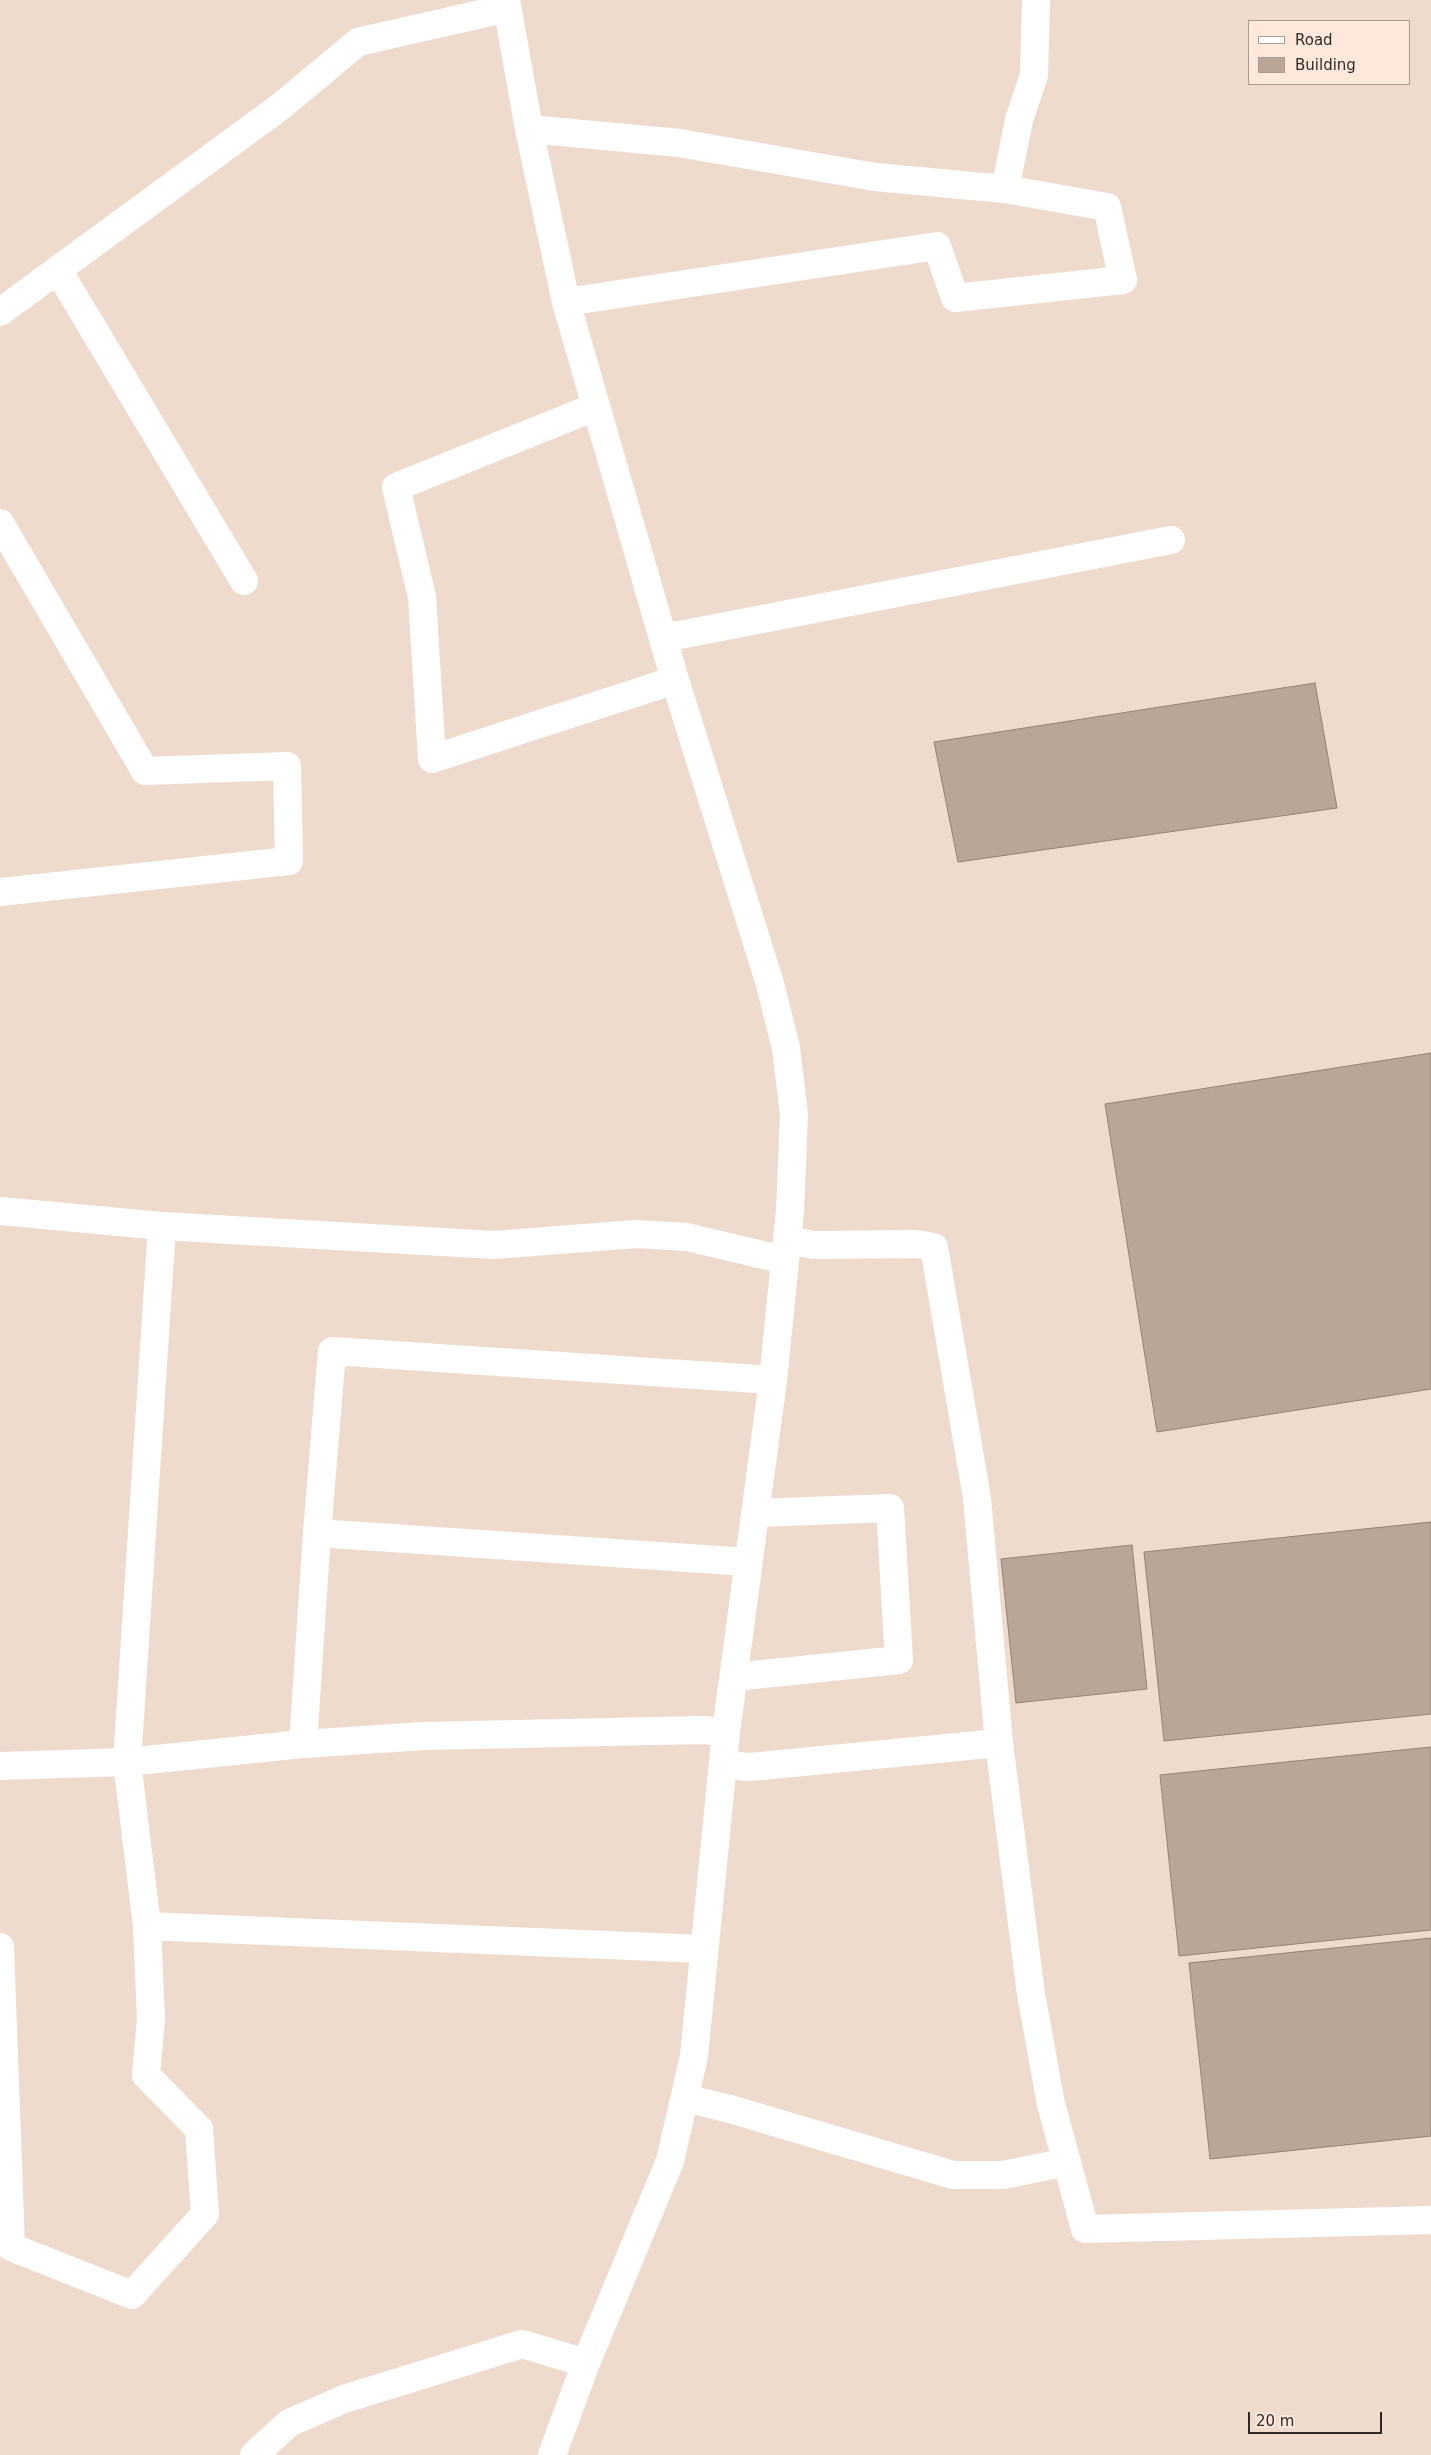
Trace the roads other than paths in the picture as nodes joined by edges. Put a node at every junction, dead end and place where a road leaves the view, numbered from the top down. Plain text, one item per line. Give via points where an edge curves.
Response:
1 (1036, 0) edge
2 (507, 4) edge
3 (529, 129) junction
4 (1005, 189) junction
5 (58, 270) junction
6 (566, 302) junction
7 (0, 312) edge
8 (596, 407) junction
9 (0, 523) edge
10 (1171, 540) dead end
11 (244, 581) dead end
12 (664, 638) junction
13 (675, 680) junction
14 (0, 892) edge
15 (0, 1211) edge
16 (162, 1226) junction
17 (786, 1250) junction
18 (773, 1380) junction
19 (755, 1512) junction
20 (317, 1533) junction
21 (748, 1562) junction
22 (734, 1677) junction
23 (726, 1732) junction
24 (999, 1743) junction
25 (303, 1744) junction
26 (127, 1762) junction
27 (723, 1765) junction
28 (0, 1766) edge
29 (147, 1926) junction
30 (0, 1947) edge
31 (704, 1949) junction
32 (685, 2098) junction
33 (1067, 2162) junction
34 (1431, 2220) edge
35 (586, 2363) junction
36 (254, 2455) edge
37 (552, 2455) edge

1 - 4 street via 1034,75 1019,120
2 - 3 street
2 - 5 street via 358,42 272,112
3 - 4 street via 679,143 875,177
3 - 6 street
4 - 6 street via 1107,208 1123,280 955,298 937,246
5 - 7 street
5 - 11 street
6 - 8 street
8 - 12 street
8 - 13 street via 396,487 422,597 432,759
9 - 14 street via 145,771 286,766 289,861
10 - 12 street
12 - 13 street
13 - 17 street via 770,984 786,1048 794,1114
15 - 16 street
16 - 17 street via 494,1245 636,1234
16 - 26 street
17 - 18 street
17 - 24 street via 814,1245 916,1244 934,1247 977,1498
18 - 19 street
18 - 20 street via 332,1351
19 - 21 street
19 - 22 street via 890,1508 899,1660
20 - 21 street
20 - 25 street
21 - 22 street
22 - 23 street
23 - 25 street via 424,1736
23 - 27 street
24 - 27 street via 750,1767
24 - 33 street via 1032,2003 1049,2095
25 - 26 street
26 - 28 street
26 - 29 street
27 - 31 street
29 - 30 street via 151,2019 146,2075 199,2129 205,2214 132,2295 11,2247
29 - 31 street
31 - 32 street via 694,2056
32 - 33 street via 730,2108 953,2175 1003,2176
32 - 35 street via 670,2161
33 - 34 street via 1085,2229
35 - 36 street via 522,2344 344,2399 289,2423
35 - 37 street

